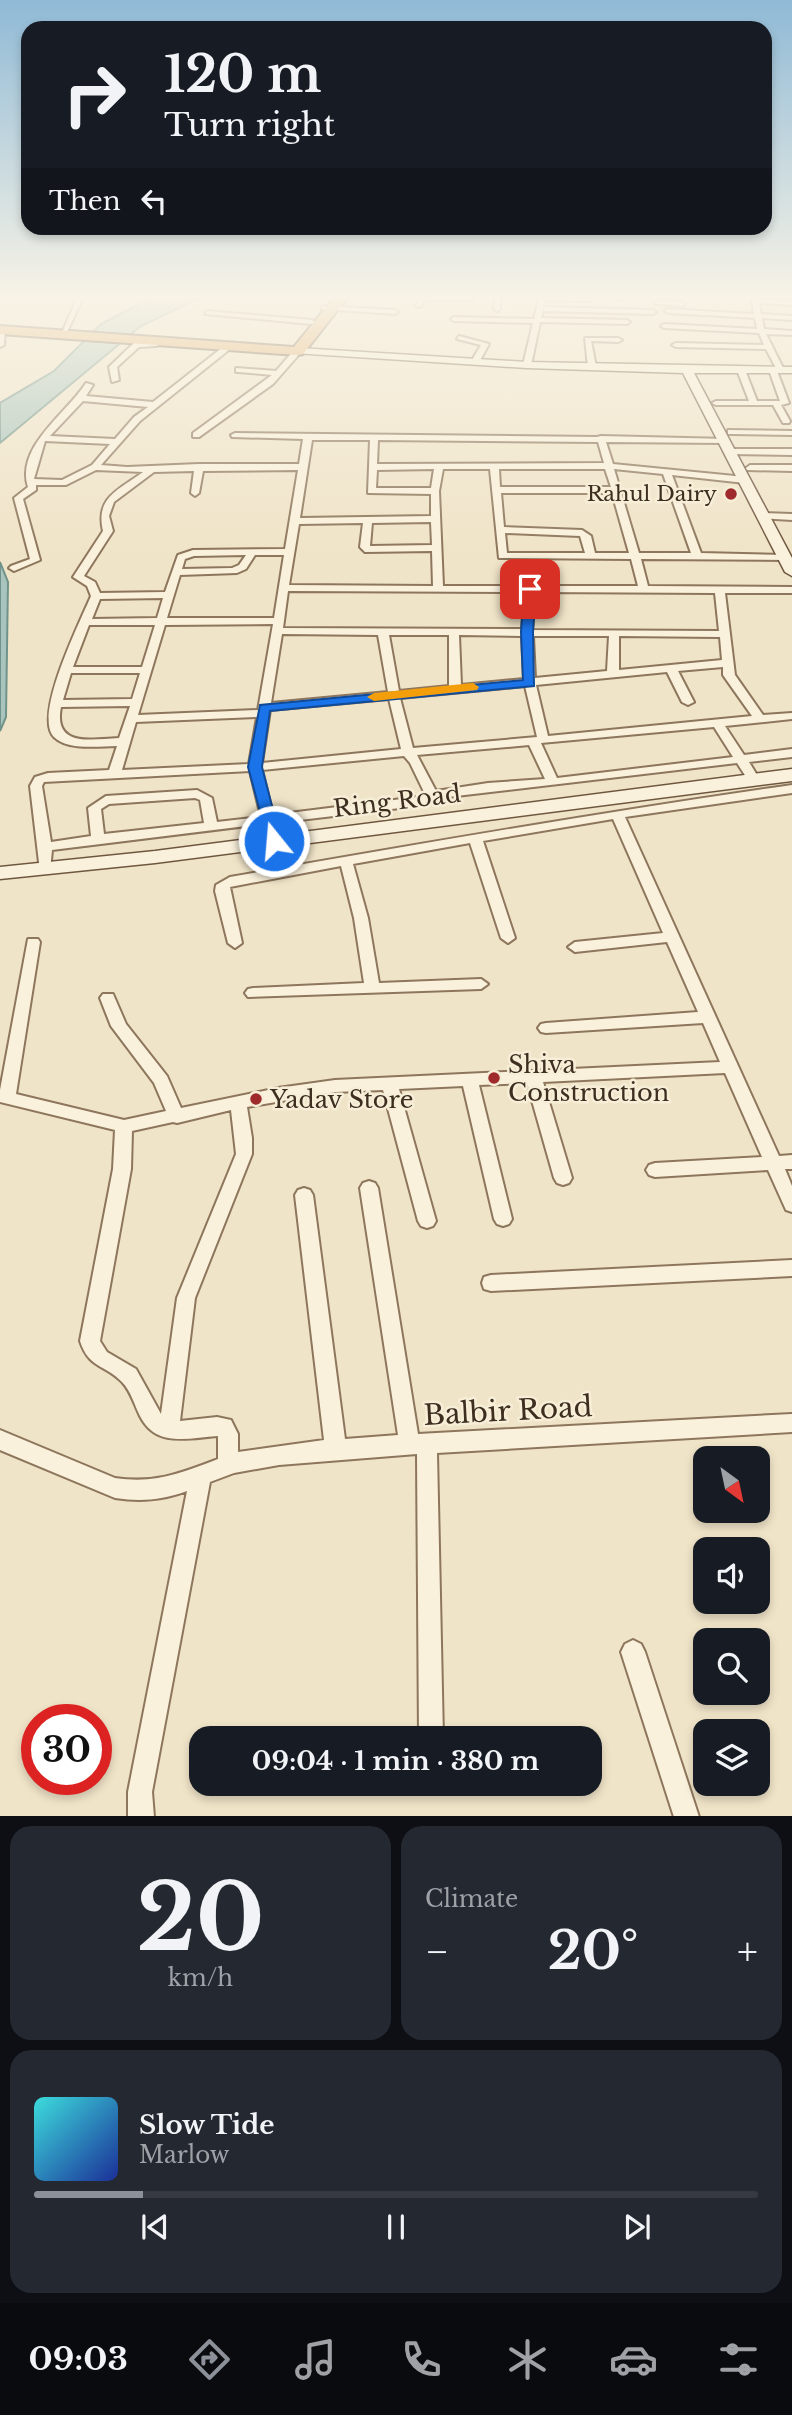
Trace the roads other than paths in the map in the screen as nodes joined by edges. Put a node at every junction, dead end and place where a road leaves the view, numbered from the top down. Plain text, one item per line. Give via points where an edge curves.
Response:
1 (189, 379) edge
2 (272, 379) edge
3 (698, 379) edge
4 (699, 379) edge
5 (744, 379) edge
6 (783, 379) edge
7 (89, 385) dead end
8 (81, 398) junction
9 (716, 403) junction
10 (754, 403) junction
11 (784, 403) edge
12 (155, 405) junction
13 (786, 421) dead end
14 (792, 433) edge
15 (196, 435) dead end
16 (235, 435) dead end
17 (308, 437) junction
18 (43, 438) junction
19 (374, 438) junction
20 (601, 439) junction
21 (117, 442) junction
22 (732, 444) junction
23 (792, 452) edge
24 (439, 465) junction
25 (494, 465) junction
26 (607, 466) junction
27 (95, 467) junction
28 (199, 467) junction
29 (301, 467) junction
30 (373, 467) junction
31 (154, 468) junction
32 (792, 468) edge
33 (666, 471) junction
34 (747, 474) junction
35 (31, 482) junction
36 (614, 489) junction
37 (497, 490) junction
38 (435, 491) junction
39 (195, 493) dead end
40 (770, 516) junction
41 (792, 517) edge
42 (436, 519) junction
43 (368, 520) junction
44 (294, 521) junction
45 (500, 530) junction
46 (437, 548) junction
47 (289, 552) junction
48 (253, 553) junction
49 (789, 553) edge
50 (591, 556) junction
51 (635, 556) junction
52 (697, 556) junction
53 (14, 568) dead end
54 (176, 572) junction
55 (792, 572) edge
56 (283, 588) junction
57 (438, 588) junction
58 (530, 589) junction
59 (644, 589) junction
60 (720, 590) junction
61 (792, 590) edge
62 (169, 595) junction
63 (96, 596) junction
64 (161, 621) junction
65 (87, 622) junction
66 (277, 626) junction
67 (383, 631) junction
68 (454, 632) junction
69 (527, 632) junction
70 (614, 633) junction
71 (723, 634) junction
72 (727, 663) junction
73 (670, 667) junction
74 (66, 670) junction
75 (146, 670) junction
76 (613, 673) junction
77 (530, 683) junction
78 (456, 688) junction
79 (394, 695) junction
80 (136, 702) junction
81 (688, 702) dead end
82 (55, 704) junction
83 (264, 710) junction
84 (792, 716) edge
85 (759, 718) junction
86 (131, 719) junction
87 (717, 722) junction
88 (538, 740) junction
89 (123, 742) junction
90 (408, 752) junction
91 (792, 753) edge
92 (739, 760) junction
93 (255, 767) junction
94 (115, 772) junction
95 (754, 780) junction
96 (553, 782) junction
97 (791, 787) edge
98 (432, 795) junction
99 (617, 814) junction
100 (268, 820) junction
101 (211, 826) junction
102 (475, 838) junction
103 (98, 839) junction
104 (274, 841) junction
105 (46, 847) junction
106 (346, 861) junction
107 (45, 868) junction
108 (4, 873) edge
109 (671, 937) junction
110 (508, 938) dead end
111 (33, 942) dead end
112 (235, 943) dead end
113 (575, 947) dead end
114 (481, 984) dead end
115 (372, 988) junction
116 (253, 993) dead end
117 (108, 998) dead end
118 (708, 1017) junction
119 (546, 1028) dead end
120 (731, 1067) junction
121 (533, 1076) junction
122 (469, 1079) junction
123 (389, 1083) junction
124 (3, 1096) edge
125 (238, 1102) junction
126 (177, 1117) junction
127 (124, 1126) junction
128 (792, 1162) edge
129 (774, 1163) junction
130 (655, 1170) dead end
131 (562, 1178) dead end
132 (369, 1188) dead end
133 (304, 1195) dead end
134 (792, 1205) edge
135 (503, 1219) dead end
136 (427, 1221) dead end
137 (792, 1268) edge
138 (491, 1283) dead end
139 (792, 1423) edge
140 (169, 1430) junction
141 (0, 1440) edge
142 (419, 1444) junction
143 (336, 1451) junction
144 (228, 1464) junction
145 (201, 1477) junction
146 (633, 1652) dead end
147 (431, 1726) edge
148 (138, 1816) edge
149 (687, 1816) edge

1 - 12 street
2 - 15 street
3 - 22 main road
4 - 9 main road
5 - 10 street
6 - 11 street
7 - 8 street
8 - 12 street
8 - 18 street
9 - 10 street
9 - 22 main road
10 - 11 street
11 - 13 street
12 - 21 street
14 - 22 street
16 - 17 street
17 - 19 street
17 - 29 street
18 - 21 street
18 - 35 street via 29,475
19 - 20 street
19 - 30 street
20 - 22 street
20 - 26 street
21 - 27 street
22 - 23 street
22 - 34 main road
24 - 25 street
24 - 30 street
24 - 38 street
25 - 26 street
25 - 37 street
26 - 33 street
26 - 36 street
27 - 31 street
27 - 35 street via 60,484
28 - 29 street
28 - 31 street
28 - 39 street
29 - 44 street
30 - 38 street via 371,491
31 - 63 street via 110,502 104,516 108,531 78,577 91,584
32 - 34 street
33 - 34 street
33 - 52 street
34 - 40 main road
35 - 53 street via 33,488 18,498 35,560
36 - 37 street
36 - 51 street
37 - 45 street
38 - 42 street
40 - 41 street
40 - 49 main road
42 - 43 street
42 - 46 street
43 - 44 street
43 - 46 street via 368,550
44 - 47 street
45 - 50 street via 582,533
45 - 50 street via 501,554 506,557
46 - 57 street
47 - 48 street
47 - 56 street
48 - 54 street via 234,571
48 - 54 street via 188,553 181,557
49 - 52 street
49 - 55 main road
50 - 51 street
51 - 52 street
51 - 59 street
54 - 62 street
56 - 57 street
56 - 66 street
57 - 58 street
58 - 59 street
58 - 69 street
59 - 60 street
60 - 61 street
60 - 71 street
62 - 63 street
62 - 64 street
63 - 65 street
64 - 65 street
64 - 66 street
64 - 75 street
65 - 74 street
66 - 67 street
66 - 83 street
67 - 68 street
67 - 79 street
68 - 69 street
68 - 78 street
69 - 70 street
69 - 77 street
70 - 71 street
70 - 76 street
71 - 72 street
72 - 73 street
72 - 85 street via 733,683
73 - 76 street
73 - 81 street
74 - 75 street
74 - 82 street
75 - 80 street
76 - 77 street
77 - 78 street
77 - 88 street
78 - 79 street
79 - 83 street
79 - 90 street
80 - 82 street
80 - 86 street
82 - 89 street via 55,731 61,739
83 - 86 street
83 - 93 street
84 - 85 street
85 - 87 street
86 - 89 street
87 - 88 street
87 - 92 street
88 - 90 street
88 - 96 street
89 - 94 street
90 - 93 street
90 - 98 street
91 - 92 street
92 - 95 street
92 - 96 street
93 - 94 street
93 - 100 street
94 - 105 street via 39,780 36,786
95 - 97 main road, Ring Road
95 - 104 main road, Ring Road
96 - 98 street
97 - 99 street
98 - 100 street via 425,801
99 - 102 street
99 - 109 street
100 - 101 street
100 - 104 street
101 - 103 street
101 - 103 street via 208,802 202,796 106,800 93,808
102 - 106 street
102 - 110 street
103 - 105 street
104 - 107 main road, Ring Road
105 - 107 street
106 - 112 street via 239,879 223,886
106 - 115 street
107 - 108 main road, Ring Road
109 - 113 street
109 - 118 street
111 - 124 street
114 - 115 street
115 - 116 street
117 - 126 street via 119,1026 161,1080
118 - 119 street
118 - 120 street
120 - 121 street
120 - 129 street
121 - 122 street
121 - 131 street
122 - 123 street
122 - 135 street
123 - 125 street via 308,1088
123 - 136 street
124 - 127 street
125 - 126 street
125 - 140 street via 244,1154 186,1298
126 - 127 street
127 - 140 street via 122,1169 90,1340 95,1355 128,1374 153,1420
128 - 129 street
129 - 130 street
129 - 134 street
132 - 142 street
133 - 143 street
137 - 138 street
139 - 142 street, Balbir Road
140 - 144 street via 224,1427
141 - 145 street, Balbir Road via 133,1492 173,1488
142 - 143 street, Balbir Road
142 - 147 street
143 - 144 street, Balbir Road
144 - 145 street, Balbir Road
145 - 148 street
146 - 149 street

